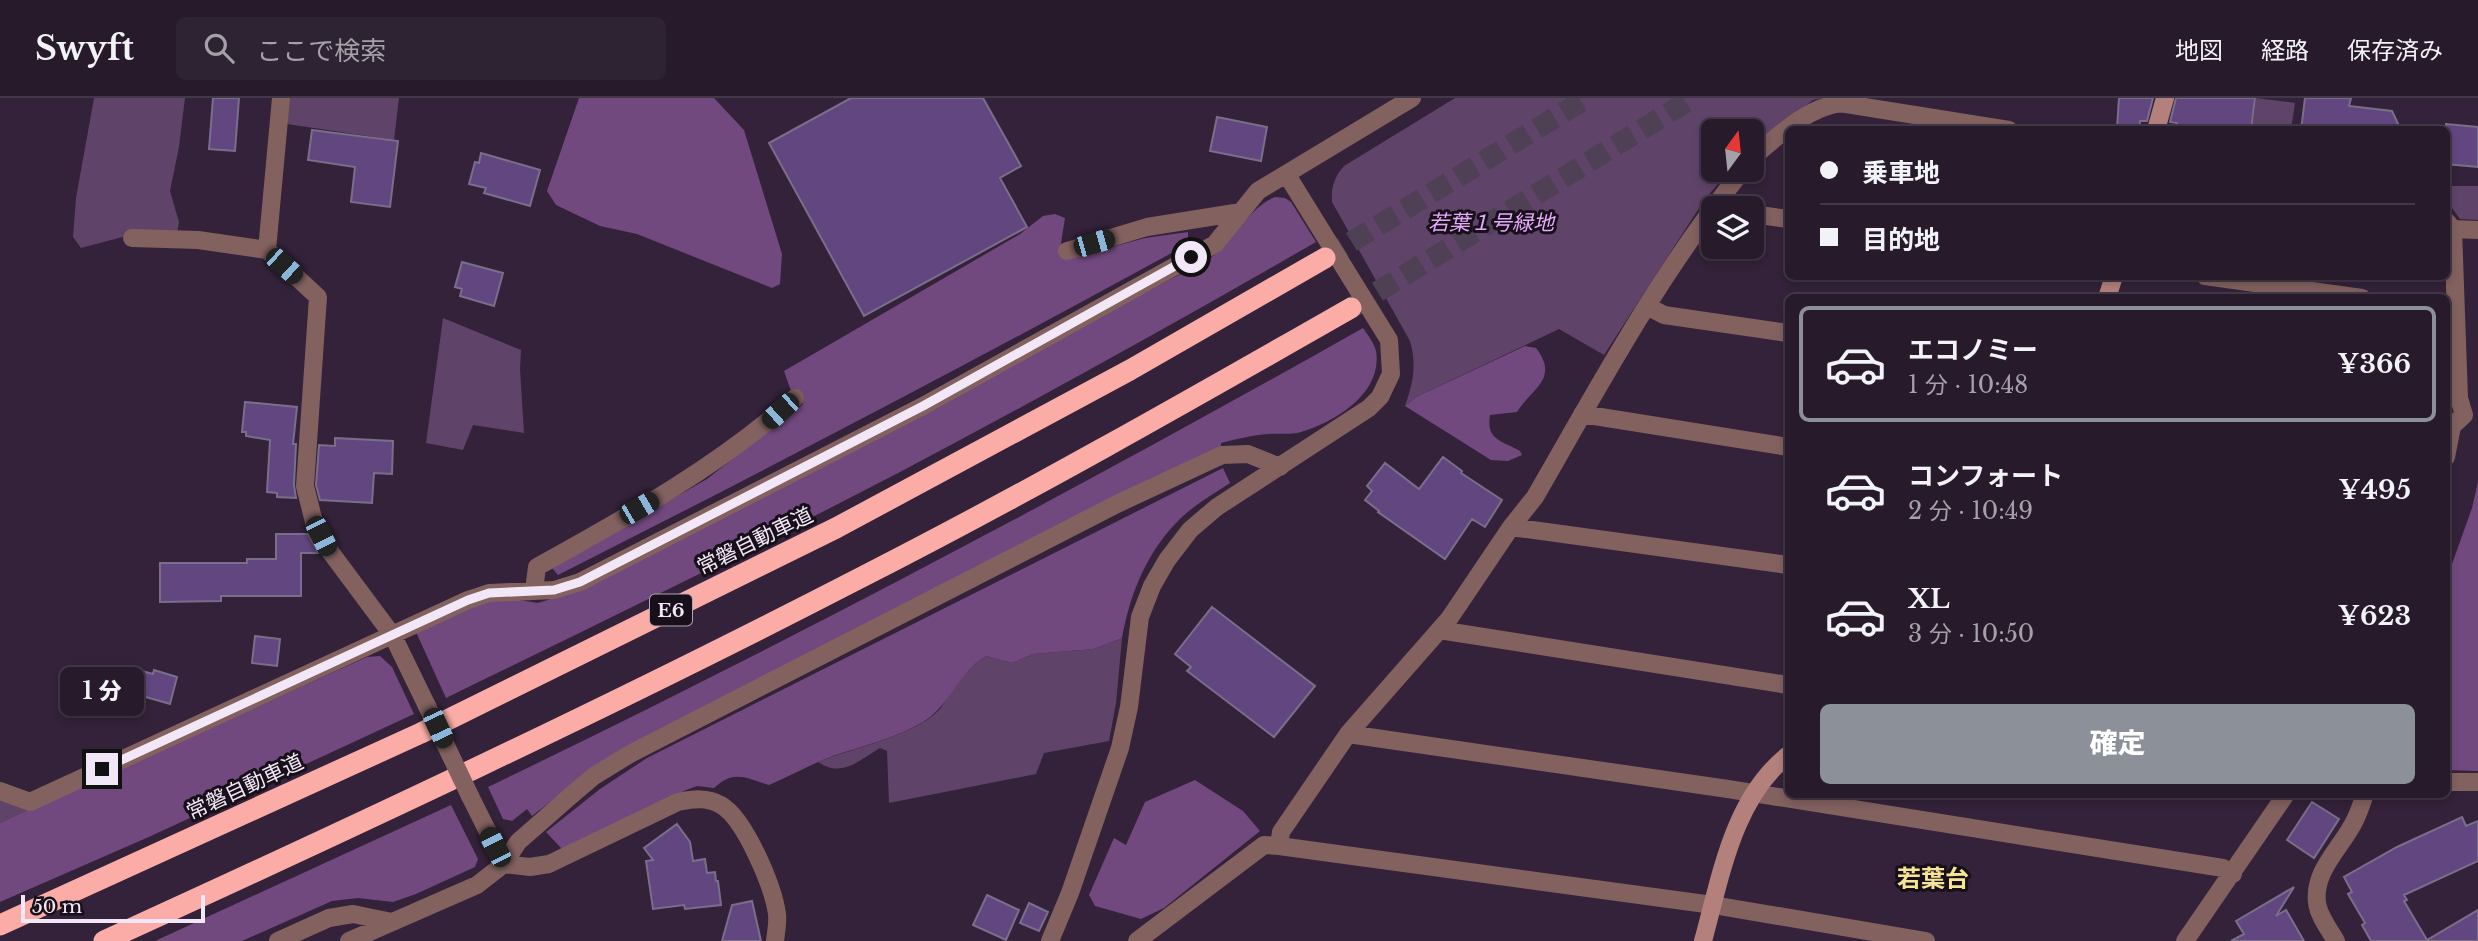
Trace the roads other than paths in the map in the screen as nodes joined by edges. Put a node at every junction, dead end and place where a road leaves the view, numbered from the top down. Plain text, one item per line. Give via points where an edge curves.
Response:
1 (281, 98) edge
2 (1412, 98) edge
3 (2165, 98) edge
4 (1793, 126) edge
5 (1984, 126) edge
6 (2157, 126) edge
7 (1785, 132) edge
8 (1764, 149) edge
9 (1287, 175) junction
10 (1241, 212) junction
11 (1764, 216) edge
12 (1785, 219) edge
13 (2450, 225) edge
14 (2478, 230) edge
15 (1701, 232) edge
16 (132, 238) dead end
17 (267, 250) junction
18 (1067, 251) dead end
19 (1325, 258) tunnel mouth
20 (2234, 280) edge
21 (2333, 294) edge
22 (1647, 306) junction
23 (1351, 308) tunnel mouth
24 (2452, 309) edge
25 (1785, 333) edge
26 (795, 398) dead end
27 (1582, 414) junction
28 (2460, 419) edge
29 (2450, 446) edge
30 (1785, 447) edge
31 (1280, 467) junction
32 (1511, 527) junction
33 (1785, 565) edge
34 (534, 590) junction
35 (1439, 630) junction
36 (393, 636) junction
37 (1785, 685) edge
38 (1348, 734) junction
39 (1785, 758) edge
40 (2450, 782) edge
41 (2478, 782) edge
42 (0, 791) edge
43 (1755, 794) junction
44 (2283, 798) edge
45 (2364, 798) edge
46 (1279, 846) junction
47 (503, 864) junction
48 (2232, 874) junction
49 (1713, 905) junction
50 (392, 922) junction
51 (0, 925) edge
52 (1146, 939) edge
53 (104, 941) edge
54 (278, 941) edge
55 (349, 941) edge
56 (775, 941) edge
57 (1050, 941) edge
58 (1703, 941) edge
59 (1926, 941) edge
60 (2185, 941) edge
61 (2336, 941) edge

1 - 17 street
2 - 9 street
3 - 6 street
4 - 5 street via 1825,105 1840,103
7 - 8 street
9 - 10 street via 1258,191
9 - 31 street via 1389,340 1391,374 1369,408
10 - 18 street via 1147,227
10 - 34 street via 1215,244 923,406 580,582
11 - 12 street
13 - 14 street
13 - 24 street
15 - 22 street
16 - 17 street via 198,240
17 - 36 street via 318,297 305,486 314,522 328,550
19 - 51 highway, 常磐自動車道 / E6 via 1130,370 836,528 421,733
20 - 21 street
22 - 25 street via 1664,315
22 - 27 street
23 - 53 highway via 1163,416 859,579 444,785
24 - 28 street
26 - 34 street via 687,480 537,567
27 - 30 street
27 - 32 street via 1535,497
28 - 29 street
31 - 47 street via 1248,454 1222,455 674,730 594,776 518,842
31 - 57 street via 1190,530 1152,586 1140,617 1120,748
32 - 33 street
32 - 35 street
34 - 36 street via 489,593
35 - 37 street
35 - 38 street
36 - 42 street via 30,802
36 - 47 street, bridge
38 - 43 street
38 - 46 street via 1281,832
39 - 43 street
40 - 41 street
43 - 48 street
43 - 49 street via 1727,853
44 - 48 street
45 - 61 street via 2317,888 2320,913
46 - 49 street
46 - 52 street via 1264,845
47 - 50 street via 477,885
47 - 56 street via 549,864 678,802 708,799 742,825 773,894 778,918
48 - 60 street
49 - 58 street
49 - 59 street
50 - 54 street via 353,914 329,918
50 - 55 street

